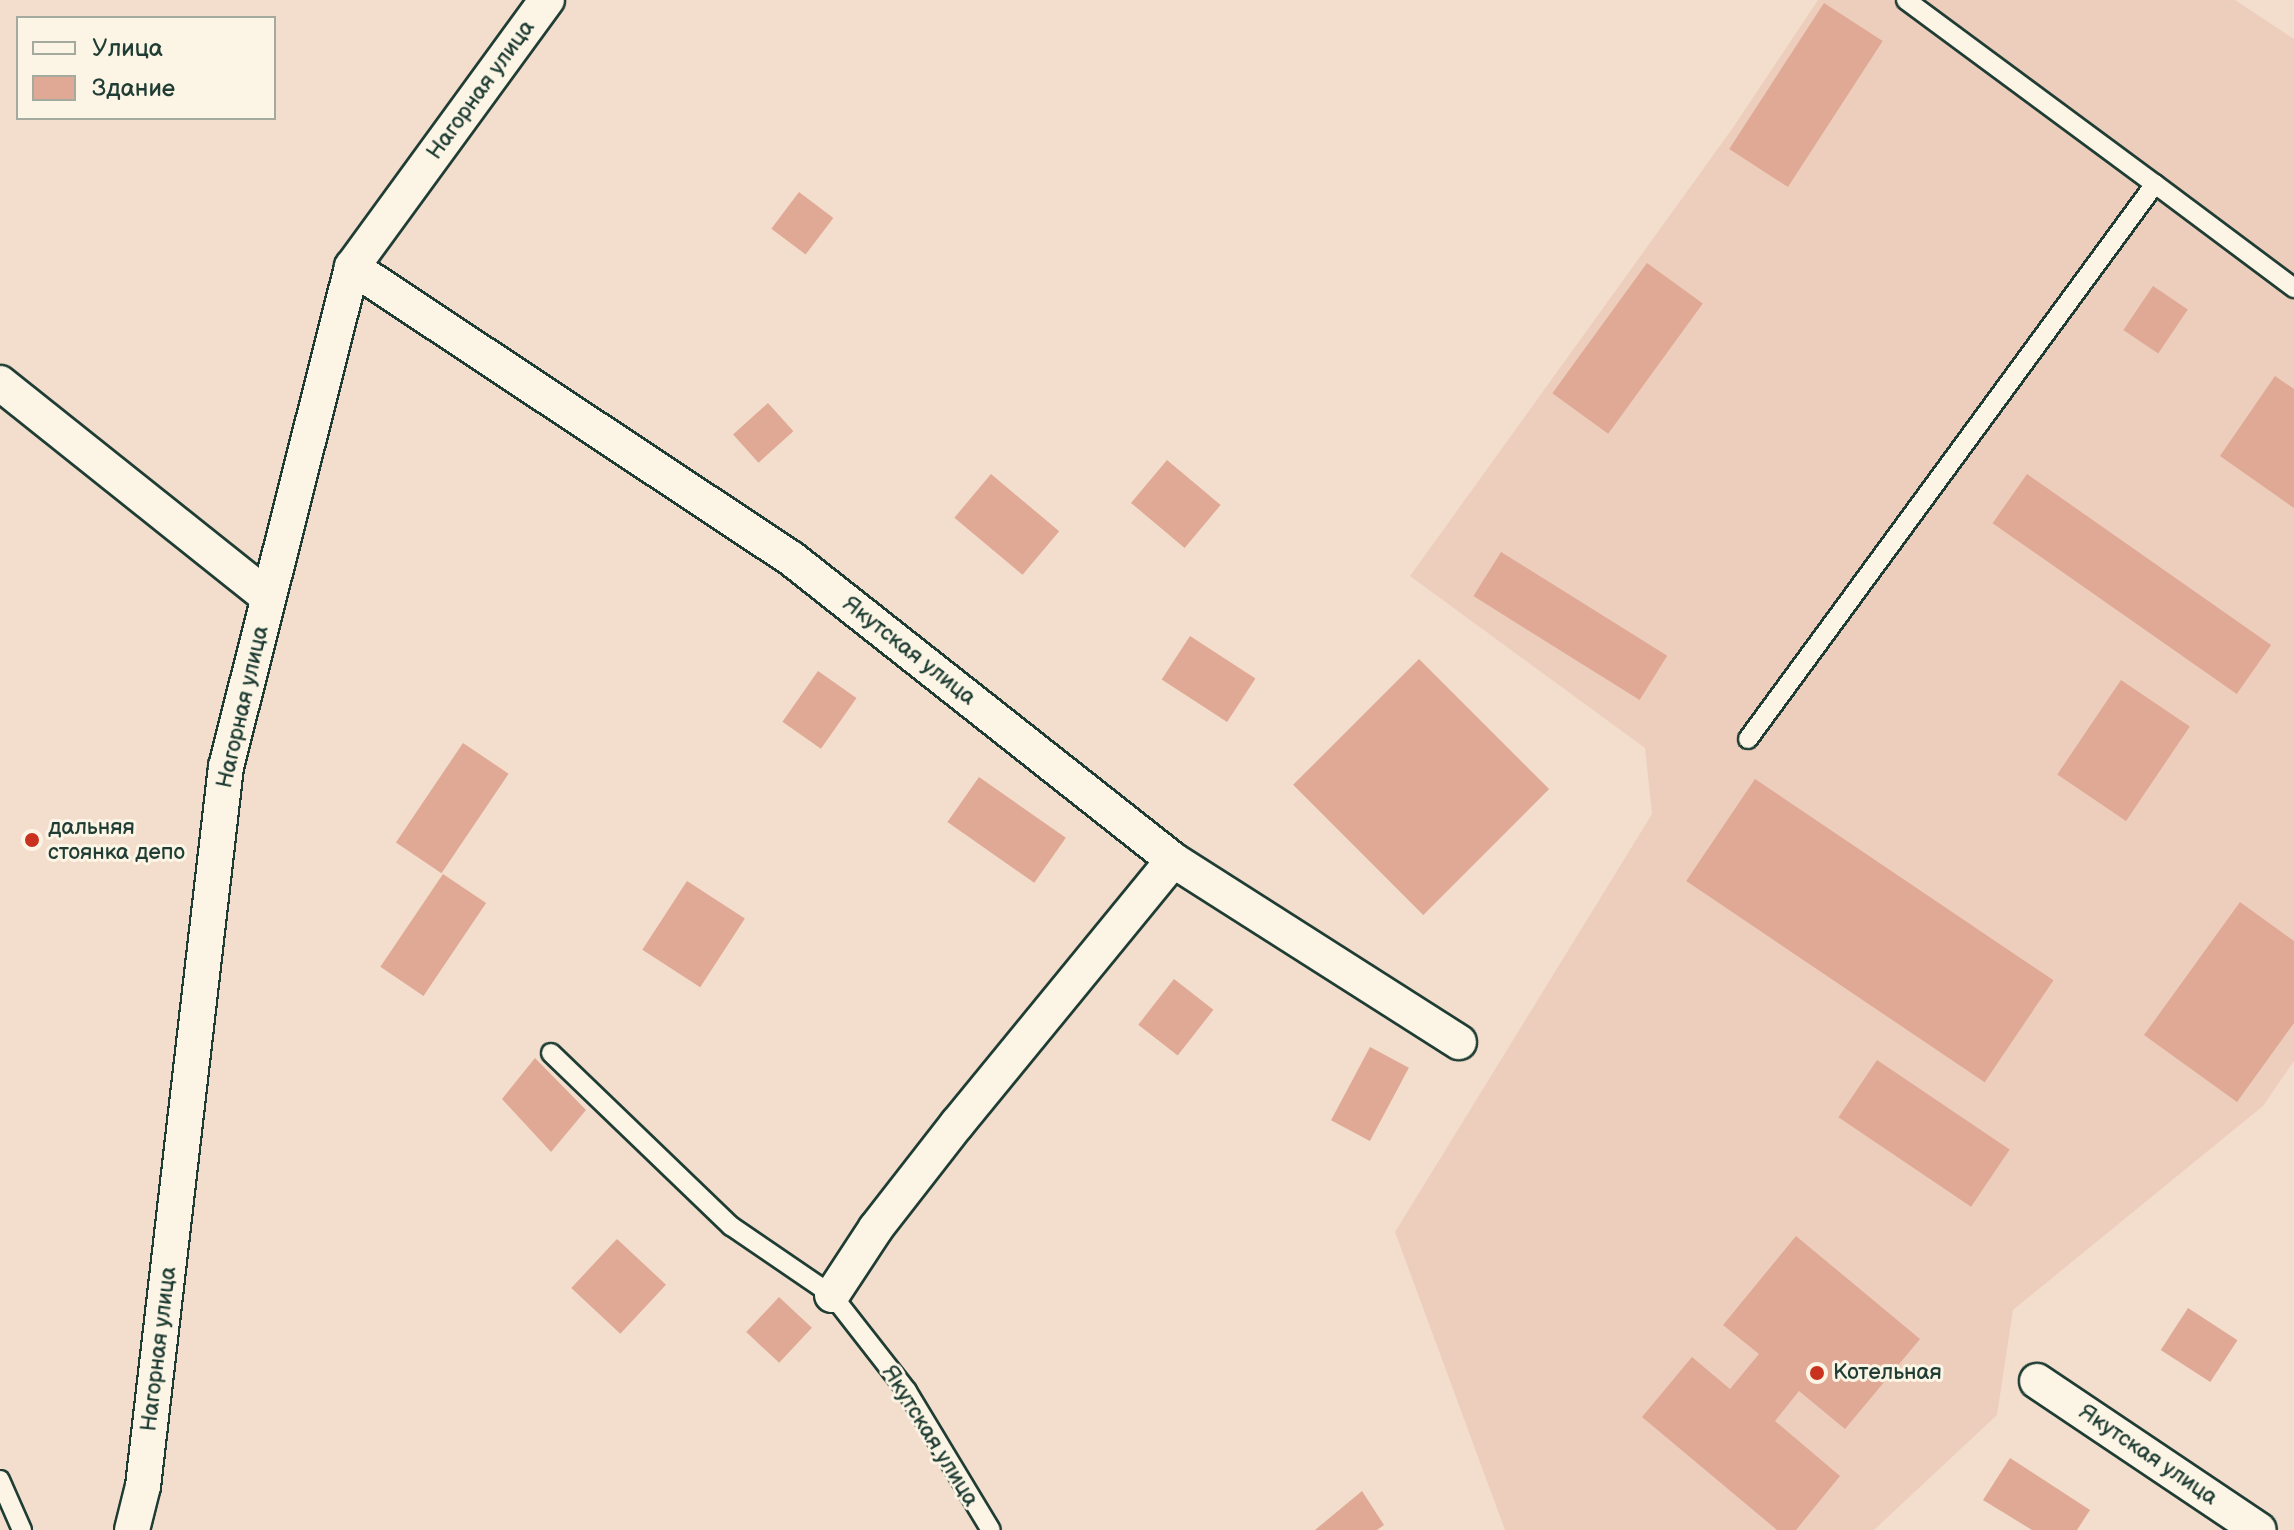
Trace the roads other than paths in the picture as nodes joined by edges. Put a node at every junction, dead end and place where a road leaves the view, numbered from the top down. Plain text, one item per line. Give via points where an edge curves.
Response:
1 (547, 0) edge
2 (1906, 0) edge
3 (2155, 184) junction
4 (352, 267) junction
5 (2294, 288) edge
6 (0, 383) edge
7 (268, 597) junction
8 (1748, 739) dead end
9 (1173, 860) junction
10 (1459, 1042) dead end
11 (551, 1053) dead end
12 (832, 1295) junction
13 (2037, 1381) dead end
14 (0, 1480) edge
15 (22, 1530) edge
16 (132, 1530) edge
17 (991, 1530) edge
18 (2259, 1530) edge

1 - 4 street, Нагорная улица
2 - 3 lane
3 - 5 lane
3 - 8 lane
4 - 7 street, Нагорная улица
4 - 9 street, Якутская улица via 792,559
6 - 7 street
7 - 16 street, Нагорная улица via 226,767 143,1486
9 - 10 street, Якутская улица
9 - 12 street via 957,1124 876,1228
11 - 12 lane, Якутская улица via 731,1226
12 - 17 lane, Якутская улица via 907,1391
13 - 18 street, Якутская улица
14 - 15 lane

